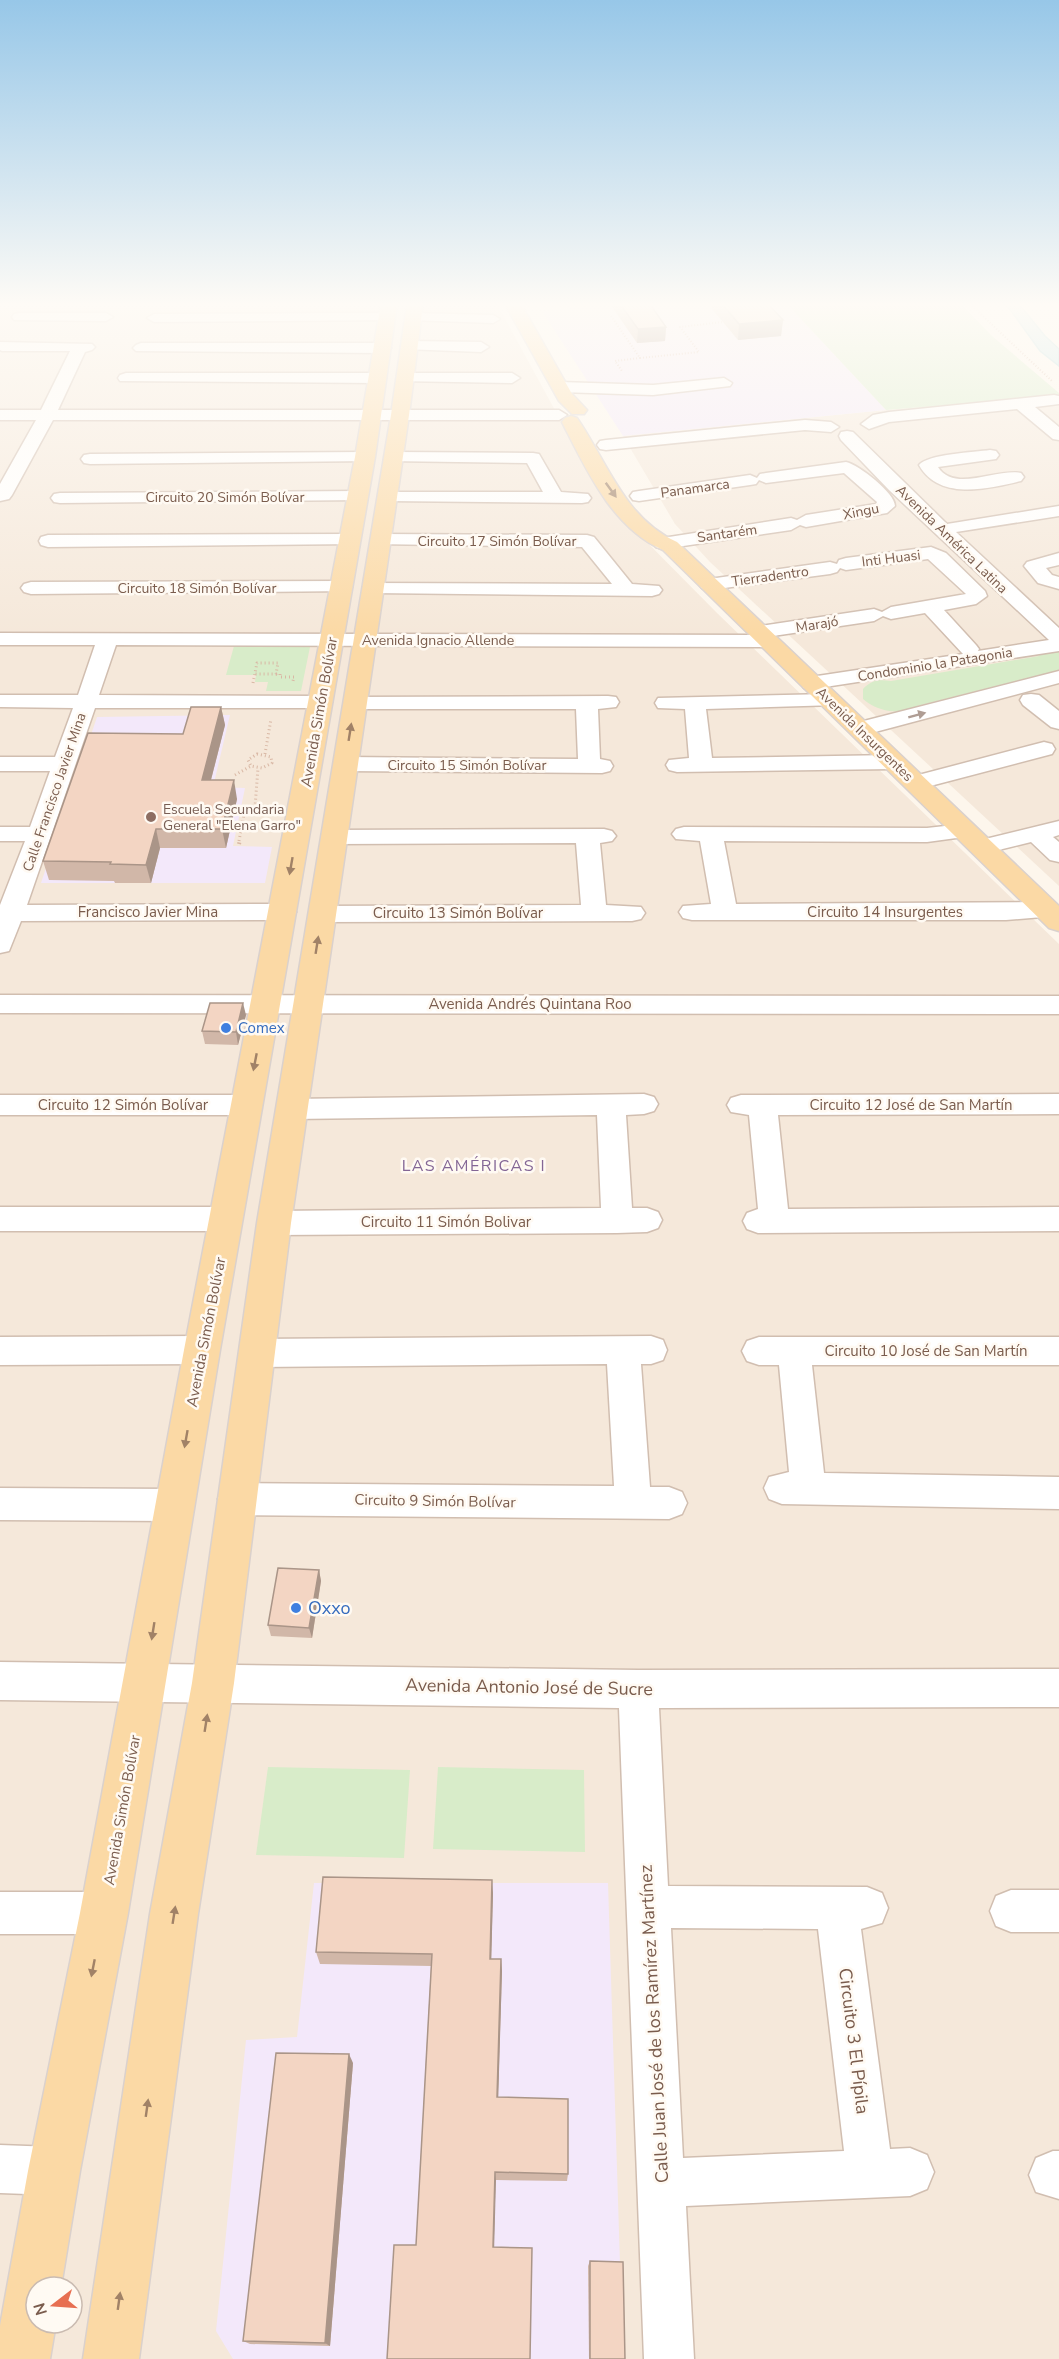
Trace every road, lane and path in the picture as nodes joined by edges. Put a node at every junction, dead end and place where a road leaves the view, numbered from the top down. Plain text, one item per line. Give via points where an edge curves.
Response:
1 (422, 414) edge
2 (573, 414) edge
3 (576, 414) edge
4 (919, 414) edge
5 (1033, 414) edge
6 (0, 415) edge
7 (47, 415) junction
8 (372, 415) junction
9 (400, 415) junction
10 (852, 426) junction
11 (1059, 435) edge
12 (969, 437) dead end
13 (606, 445) junction
14 (779, 448) dead end
15 (990, 455) junction
16 (365, 457) junction
17 (393, 457) junction
18 (90, 459) dead end
19 (110, 459) junction
20 (617, 462) dead end
21 (802, 472) junction
22 (936, 475) junction
23 (628, 479) dead end
24 (758, 479) joint
25 (900, 483) junction
26 (873, 489) junction
27 (0, 496) edge
28 (358, 496) junction
29 (387, 496) junction
30 (639, 496) junction
31 (60, 498) dead end
32 (91, 498) junction
33 (555, 498) junction
34 (582, 498) dead end
35 (1059, 511) edge
36 (798, 522) joint
37 (954, 527) junction
38 (350, 540) junction
39 (381, 540) junction
40 (48, 541) dead end
41 (667, 544) junction
42 (69, 555) junction
43 (1059, 559) edge
44 (838, 566) joint
45 (983, 569) junction
46 (956, 573) junction
47 (1040, 574) junction
48 (1010, 579) junction
49 (1059, 583) edge
50 (710, 584) junction
51 (342, 587) junction
52 (373, 587) junction
53 (31, 588) dead end
54 (52, 589) junction
55 (627, 590) junction
56 (652, 590) dead end
57 (929, 606) junction
58 (882, 614) joint
59 (1059, 624) edge
60 (764, 637) junction
61 (0, 639) edge
62 (108, 639) junction
63 (1059, 639) edge
64 (332, 640) junction
65 (365, 640) junction
66 (1059, 645) edge
67 (969, 649) dead end
68 (249, 663) dead end
69 (257, 663) junction
70 (276, 674) junction
71 (1059, 677) edge
72 (293, 681) dead end
73 (812, 683) junction
74 (85, 700) junction
75 (829, 700) junction
76 (1032, 700) dead end
77 (0, 701) edge
78 (274, 702) junction
79 (321, 702) junction
80 (355, 703) junction
81 (666, 703) dead end
82 (695, 703) junction
83 (1059, 722) edge
84 (860, 729) junction
85 (1044, 749) dead end
86 (265, 754) junction
87 (892, 762) junction
88 (0, 764) edge
89 (64, 764) junction
90 (345, 764) junction
91 (677, 765) dead end
92 (701, 765) junction
93 (251, 766) junction
94 (258, 768) junction
95 (235, 775) dead end
96 (915, 783) junction
97 (304, 797) junction
98 (340, 798) junction
99 (1059, 828) edge
100 (963, 831) junction
101 (0, 834) edge
102 (40, 834) junction
103 (684, 834) dead end
104 (711, 834) junction
105 (1036, 834) junction
106 (334, 837) junction
107 (239, 844) dead end
108 (982, 847) junction
109 (1059, 855) edge
110 (283, 912) junction
111 (692, 912) dead end
112 (725, 912) junction
113 (6, 913) edge
114 (594, 913) junction
115 (632, 913) dead end
116 (322, 914) junction
117 (1052, 916) edge
118 (0, 945) edge
119 (308, 1003) junction
120 (0, 1004) edge
121 (267, 1004) junction
122 (1059, 1005) edge
123 (610, 1104) junction
124 (644, 1104) dead end
125 (1059, 1104) edge
126 (0, 1105) edge
127 (247, 1105) junction
128 (292, 1109) junction
129 (0, 1219) edge
130 (1059, 1219) edge
131 (227, 1220) junction
132 (648, 1220) dead end
133 (617, 1221) junction
134 (274, 1223) junction
135 (202, 1350) junction
136 (0, 1351) edge
137 (759, 1351) dead end
138 (1059, 1351) edge
139 (794, 1352) junction
140 (257, 1353) junction
141 (1059, 1494) edge
142 (236, 1499) junction
143 (633, 1503) junction
144 (669, 1503) dead end
145 (0, 1504) edge
146 (174, 1505) junction
147 (0, 1681) edge
148 (145, 1682) junction
149 (213, 1683) junction
150 (1059, 1688) edge
151 (638, 1689) junction
152 (650, 1907) junction
153 (1011, 1911) dead end
154 (1059, 1911) edge
155 (0, 1913) edge
156 (104, 1913) junction
157 (0, 2169) edge
158 (54, 2171) junction
159 (662, 2184) junction
160 (22, 2359) edge
161 (111, 2359) edge
162 (669, 2359) edge

1 - 9 street
2 -> 41 main road, Avenida Insurgentes via 598,471 630,516 649,535
3 - 13 main road, Avenida Insurgentes
4 - 10 street
5 - 11 street
6 - 7 street
7 - 8 street
7 - 27 street
8 - 9 street
8 - 16 main road, Avenida Simón Bolívar
9 - 17 main road
10 - 13 street via 805,425
10 - 25 street, Avenida América Latina
12 - 15 street
13 - 20 main road, Avenida Insurgentes
14 - 21 street
15 - 22 street via 928,465
15 - 22 street via 1019,481 963,485 942,481
16 - 19 street
16 - 28 main road, Avenida Simón Bolívar
17 - 29 main road
17 - 33 street via 533,458
18 - 19 street
19 - 32 street
21 - 24 street, Xingu
21 - 26 street, Xingu via 846,467
22 - 25 street
23 - 30 main road, Avenida Insurgentes
24 - 30 street, Panamarca
25 - 26 street
25 - 37 street, Avenida América Latina
25 - 45 street, Avenida América Latina
26 - 36 street, Xingu via 886,501 881,509
28 - 32 street, Circuito 20 Simón Bolívar
28 - 38 main road, Avenida Simón Bolívar
29 - 33 street
29 - 39 main road
30 - 41 main road, Avenida Insurgentes
31 - 32 street, Circuito 20 Simón Bolívar
33 - 34 street
35 - 37 street
36 - 41 street, Santarém
37 - 48 street, Avenida América Latina
38 - 42 street
38 - 51 main road, Avenida Simón Bolívar
39 - 52 main road
39 - 55 street, Circuito 17 Simón Bolívar via 587,541
40 - 42 street
41 - 50 main road, Avenida Insurgentes
42 - 54 street
43 - 47 street via 1034,566
44 - 46 street, Inti Huasi via 931,553
44 - 50 street, Tierradentro
45 - 46 street
45 - 63 street, Avenida América Latina
46 - 57 street, Inti Huasi via 977,596
47 - 48 street
47 - 49 street
48 - 59 street, Avenida América Latina
50 - 60 main road, Avenida Insurgentes
51 - 54 street, Circuito 18 Simón Bolívar
51 - 64 main road, Avenida Simón Bolívar
52 - 55 street
52 - 65 main road
53 - 54 street, Circuito 18 Simón Bolívar
55 - 56 street
57 - 58 street, Inti Huasi
57 - 67 street
58 - 60 street, Marajó
60 - 65 street, Avenida Ignacio Allende
60 - 73 main road, Avenida Insurgentes
61 - 62 street, Avenida Ignacio Allende
62 - 64 street, Avenida Ignacio Allende
62 - 74 street, Calle Francisco Javier Mina
64 - 65 street, Avenida Ignacio Allende
64 - 79 main road, Avenida Simón Bolívar
65 - 80 main road
66 - 73 street, Condominio la Patagonia
68 - 69 path
69 - 70 path via 255,674
69 - 70 path via 278,663
70 - 72 path via 294,677
84 -> 71 street
73 - 75 main road, Avenida Insurgentes
74 - 77 street
74 - 78 street
74 - 89 street, Calle Francisco Javier Mina
75 - 82 street
75 - 84 main road, Avenida Insurgentes
76 - 83 street
78 - 79 street
78 - 86 path
79 - 97 main road, Avenida Simón Bolívar
90 -> 80 main road
80 - 90 street, Circuito 15 Simón Bolívar via 597,702 596,765
81 - 82 street
82 - 92 street
84 - 87 main road, Avenida Insurgentes
85 - 96 street
86 - 93 path via 250,757
86 - 94 path via 272,763
87 - 92 street
87 - 96 main road, Avenida Insurgentes
88 - 89 street
89 - 102 street, Calle Francisco Javier Mina
90 - 98 main road
91 - 92 street
93 - 94 path
93 - 95 path
94 - 107 path via 255,807 244,814
96 - 100 main road, Avenida Insurgentes
97 - 98 main road
97 -> 110 main road, Avenida Simón Bolívar
98 - 106 main road
99 - 105 street
100 - 104 street via 927,835
100 - 108 main road, Avenida Insurgentes
101 - 102 street
102 - 113 street, Calle Francisco Javier Mina
103 - 104 street
104 - 112 street
105 - 108 street
105 - 109 street
106 - 114 street via 596,836
106 - 116 main road
108 - 117 main road, Avenida Insurgentes
110 - 113 street, Francisco Javier Mina
110 - 121 main road, Avenida Simón Bolívar
111 - 112 street, Circuito 14 Insurgentes
112 - 117 street, Circuito 14 Insurgentes via 1006,912
113 - 118 street, Calle Francisco Javier Mina
114 - 115 street, Circuito 13 Simón Bolívar
114 - 116 street, Circuito 13 Simón Bolívar
119 -> 116 main road
119 - 121 street, Avenida Andrés Quintana Roo
119 - 122 street, Avenida Andrés Quintana Roo
119 - 128 main road
120 - 121 street, Avenida Andrés Quintana Roo
121 -> 127 main road, Avenida Simón Bolívar
123 - 124 street
123 - 128 street
123 - 133 street
125 - 130 street, Circuito 12 José de San Martín via 752,1105 766,1220
126 - 127 street, Circuito 12 Simón Bolívar
127 - 131 main road, Avenida Simón Bolívar
128 - 134 main road
129 - 131 street
131 - 135 main road, Avenida Simón Bolívar
132 - 133 street, Circuito 11 Simón Bolivar
133 - 134 street, Circuito 11 Simón Bolivar
134 - 140 main road
135 - 136 street
135 -> 146 main road, Avenida Simón Bolívar
137 - 139 street, Circuito 10 José de San Martín
138 - 139 street, Circuito 10 José de San Martín
139 - 141 street via 795,1488
140 - 142 main road
140 - 143 street via 637,1350
142 - 143 street, Circuito 9 Simón Bolívar
142 - 149 main road
143 - 144 street, Circuito 9 Simón Bolívar
145 - 146 street
146 -> 148 main road, Avenida Simón Bolívar
147 - 148 street, Avenida Antonio José de Sucre
148 - 149 street, Avenida Antonio José de Sucre
148 - 156 main road, Avenida Simón Bolívar
149 - 151 street, Avenida Antonio José de Sucre
161 -> 149 main road via 174,1914
150 - 151 street, Avenida Antonio José de Sucre
151 - 152 street, Calle Juan José de los Ramírez Martínez
152 - 159 street, Calle Juan José de los Ramírez Martínez
152 - 159 street, Circuito 3 El Pípila via 852,1908 890,2173
153 - 154 street
155 - 156 street
156 -> 158 main road, Avenida Simón Bolívar
157 - 158 street
158 - 160 main road, Avenida Simón Bolívar
159 - 162 street, Calle Juan José de los Ramírez Martínez

